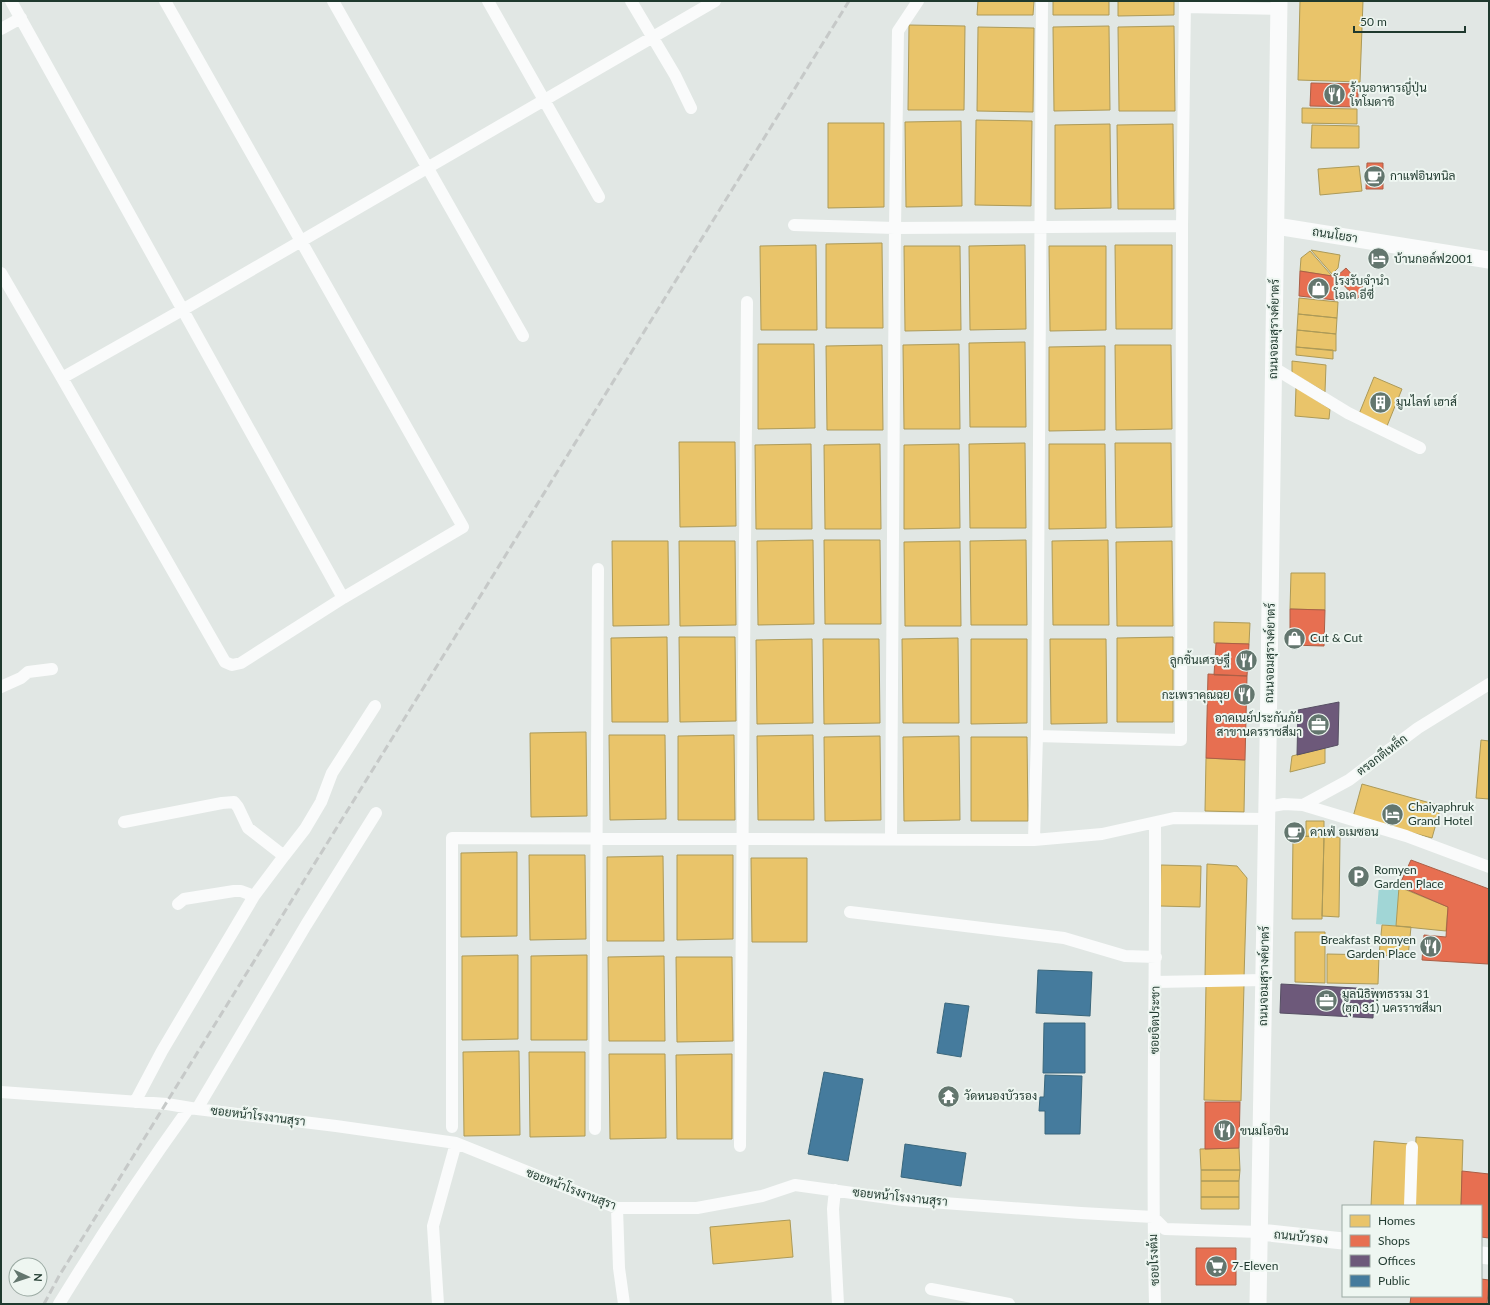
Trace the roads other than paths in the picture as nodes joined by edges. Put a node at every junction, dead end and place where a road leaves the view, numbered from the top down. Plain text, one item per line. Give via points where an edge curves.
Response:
1 (11, 1) edge
2 (164, 1) edge
3 (333, 1) edge
4 (488, 1) edge
5 (631, 1) edge
6 (716, 1) edge
7 (918, 1) edge
8 (1042, 1) edge
9 (1185, 4) edge
10 (1279, 5) edge
11 (21, 18) junction
12 (1, 29) edge
13 (652, 38) junction
14 (543, 100) junction
15 (691, 108) dead end
16 (427, 167) junction
17 (599, 197) dead end
18 (794, 225) dead end
19 (1039, 226) junction
20 (1182, 226) junction
21 (1276, 226) junction
22 (895, 228) junction
23 (301, 240) junction
24 (1489, 260) edge
25 (1, 273) edge
26 (747, 302) dead end
27 (184, 309) junction
28 (523, 336) dead end
29 (1274, 368) junction
30 (62, 378) junction
31 (1420, 448) dead end
32 (598, 569) dead end
33 (343, 598) junction
34 (52, 669) dead end
35 (1489, 684) edge
36 (1, 687) edge
37 (375, 706) dead end
38 (1037, 736) junction
39 (1303, 805) junction
40 (376, 813) dead end
41 (1267, 813) junction
42 (124, 822) dead end
43 (1155, 824) junction
44 (890, 839) junction
45 (597, 840) junction
46 (744, 840) junction
47 (1034, 840) junction
48 (284, 856) junction
49 (1489, 866) edge
50 (254, 896) junction
51 (178, 904) dead end
52 (850, 912) dead end
53 (1156, 957) junction
54 (1264, 980) junction
55 (1155, 982) junction
56 (1, 1092) edge
57 (135, 1102) junction
58 (193, 1108) junction
59 (452, 1127) dead end
60 (595, 1129) dead end
61 (456, 1144) junction
62 (740, 1146) dead end
63 (1412, 1146) dead end
64 (835, 1190) junction
65 (1410, 1205) edge
66 (617, 1208) junction
67 (1153, 1217) junction
68 (1260, 1232) junction
69 (1342, 1241) edge
70 (931, 1289) dead end
71 (59, 1304) edge
72 (438, 1304) edge
73 (624, 1304) edge
74 (838, 1304) edge
75 (1009, 1304) edge
76 (1155, 1304) edge
77 (1258, 1304) edge

1 - 11 street
2 - 23 street
3 - 16 street
4 - 14 street
5 - 13 street
6 - 13 street
7 - 22 street via 898,31
8 - 19 street
9 - 10 street
9 - 20 street
10 - 21 main road, ถนนจอมสุรางค์ยาตร์
11 - 12 street
11 - 27 street
13 - 14 street
13 - 15 street via 675,75
14 - 16 street
14 - 17 street
16 - 23 street
16 - 28 street
18 - 22 street
19 - 20 street
19 - 22 street
19 - 38 street
20 - 38 street via 1181,740
21 - 24 main road, ถนนโยธา
21 - 29 main road, ถนนจอมสุรางค์ยาตร์
22 - 44 street
23 - 27 street
23 - 33 street via 463,527
25 - 30 street
26 - 46 street
27 - 30 street
27 - 33 street
29 - 31 street via 1348,413
29 - 41 main road, ถนนจอมสุรางค์ยาตร์
30 - 33 street via 225,662 232,665 241,663
32 - 45 street
34 - 36 street via 28,672
35 - 39 street, ตรอกตีเหล็ก via 1418,728 1349,780
37 - 48 street via 332,773 321,802 305,829
38 - 47 street
39 - 41 street via 1284,804
39 - 49 street via 1406,836
40 - 58 street
41 - 43 street via 1174,818
41 - 54 main road, ถนนจอมสุรางค์ยาตร์
42 - 48 street via 234,802 248,828
43 - 47 street via 1102,834
43 - 53 street, ซอยจิตประชา
44 - 46 street
44 - 47 street
45 - 46 street
45 - 59 street via 452,838
45 - 60 street
46 - 62 street
48 - 50 street
50 - 51 street via 234,891 184,899
50 - 57 street via 162,1050
52 - 53 street via 1064,938 1125,956
53 - 55 street, ซอยจิตประชา
54 - 55 street
54 - 68 main road, ถนนจอมสุรางค์ยาตร์
55 - 67 street, ซอยจิตประชา
56 - 57 street, ซอยหน้าโรงงานสุรา
57 - 58 street, ซอยหน้าโรงงานสุรา
58 - 61 street, ซอยหน้าโรงงานสุรา
58 - 71 street via 103,1234
61 - 66 street, ซอยหน้าโรงงานสุรา
61 - 72 street via 433,1226
63 - 65 street
64 - 66 street, ซอยหน้าโรงงานสุรา via 795,1185 762,1196 697,1208
64 - 67 street, ซอยหน้าโรงงานสุรา via 903,1200
64 - 74 street via 833,1209
66 - 73 street
67 - 68 street via 1165,1229
67 - 76 street, ซอยโรงต้ม
68 - 69 main road, ถนนบัวรอง
68 - 77 main road, ถนนจอมสุรางค์ยาตร์
70 - 75 street

